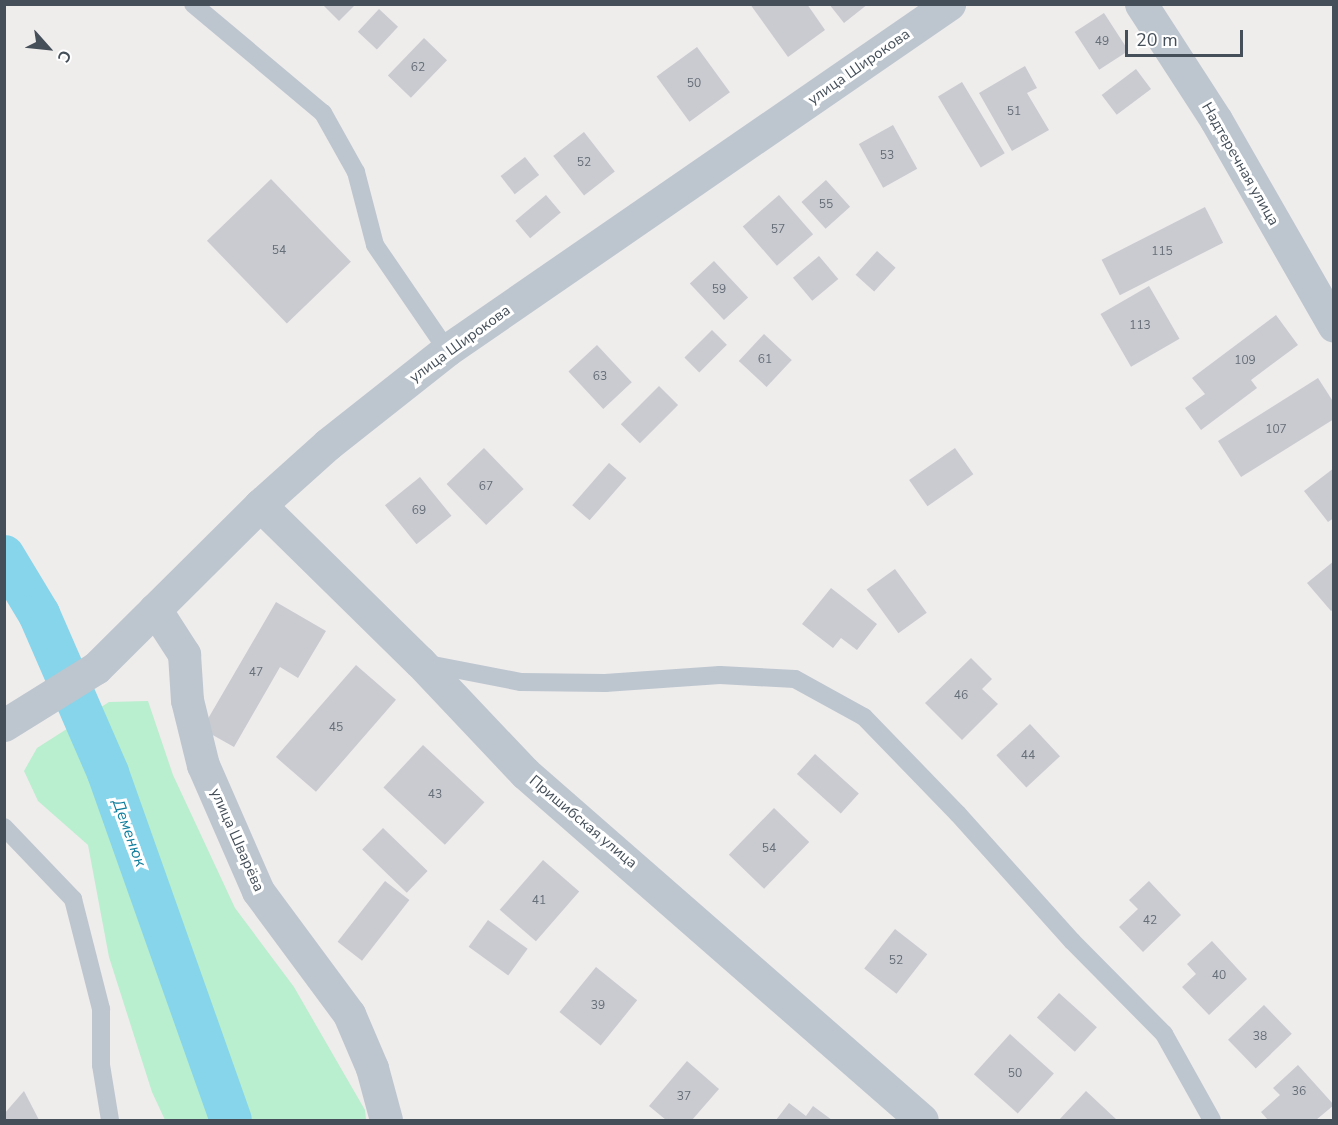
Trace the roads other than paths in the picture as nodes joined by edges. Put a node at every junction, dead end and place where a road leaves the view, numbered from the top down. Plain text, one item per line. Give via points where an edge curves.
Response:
1 (193, 4) edge
2 (949, 4) edge
3 (1142, 4) edge
4 (1334, 326) edge
5 (447, 350) junction
6 (260, 505) junction
7 (155, 609) junction
8 (420, 662) junction
9 (10, 717) edge
10 (4, 827) edge
11 (110, 1120) edge
12 (386, 1120) edge
13 (922, 1120) edge
14 (1212, 1120) edge

1 - 5 lane via 323,113 356,172 375,245
2 - 5 street, улица Широкова
3 - 4 street, Надтеречная улица via 1216,120
5 - 6 street, улица Широкова via 328,444
6 - 7 street, улица Широкова
6 - 8 street, Пришибская улица
7 - 9 street, улица Широкова via 96,668
7 - 12 street, улица Шварёва via 184,654 187,700 203,765 258,891 349,1014 372,1068
8 - 13 street, Пришибская улица via 525,773
8 - 14 lane via 521,682 605,683 720,675 795,679 864,717 1164,1034
10 - 11 lane via 73,898 102,1009 101,1065

